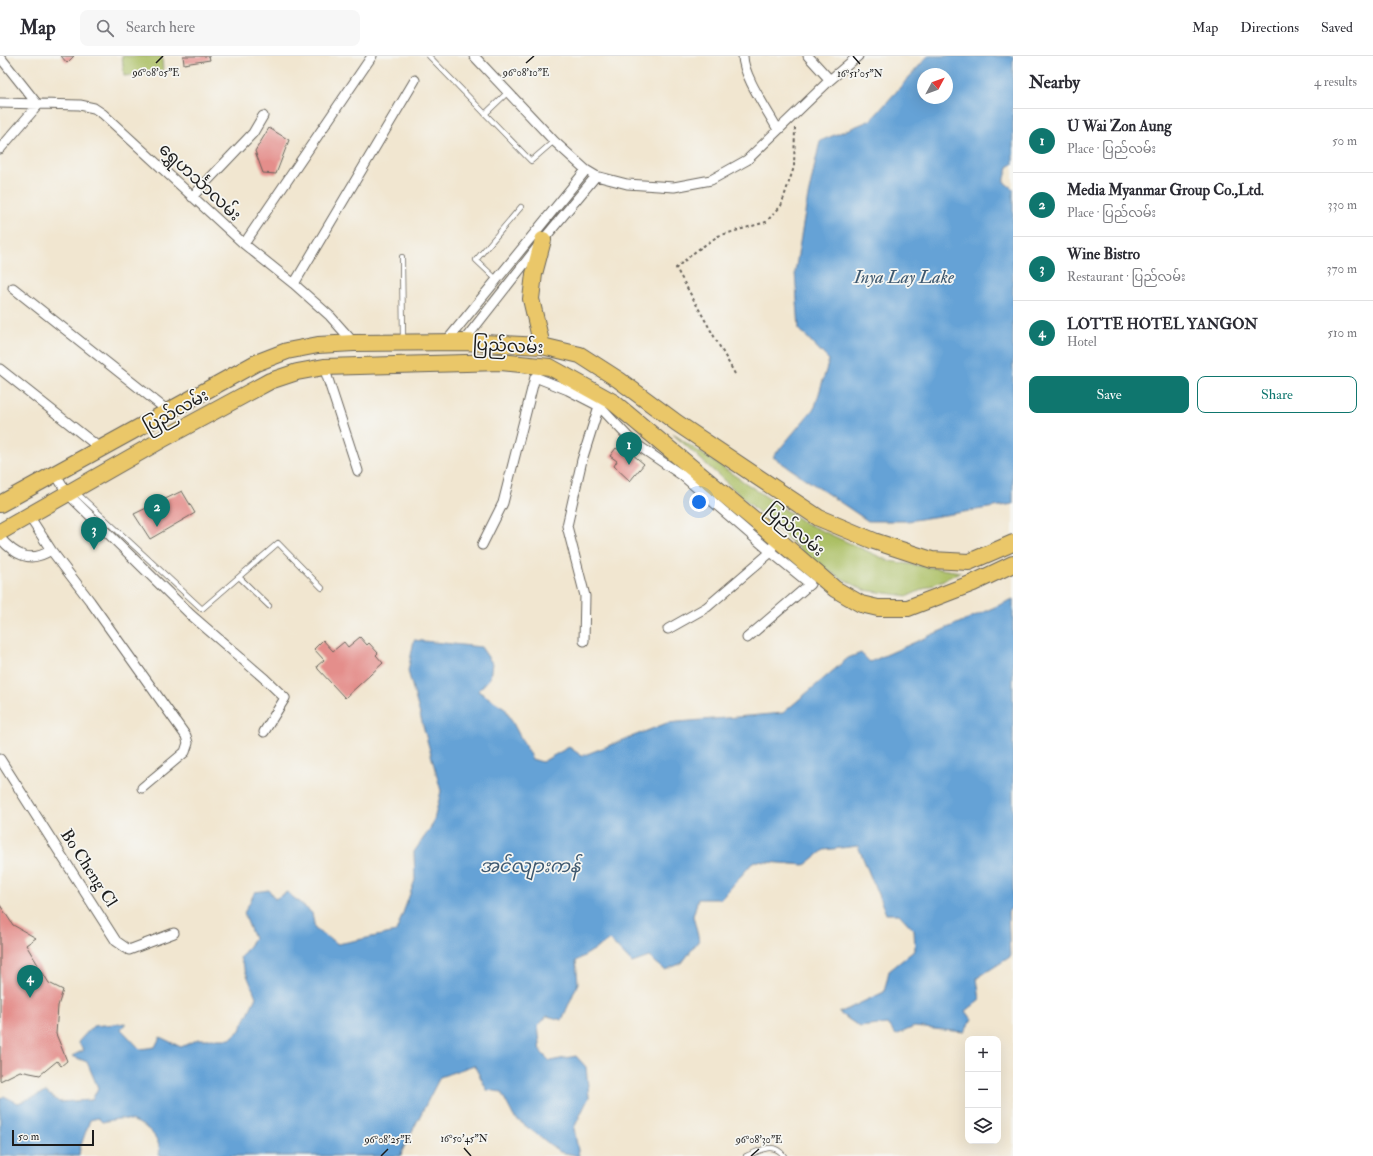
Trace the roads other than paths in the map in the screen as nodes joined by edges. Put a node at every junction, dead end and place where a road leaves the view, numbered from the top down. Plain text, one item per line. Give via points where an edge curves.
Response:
1 (372, 56) edge
2 (429, 56) edge
3 (474, 56) edge
4 (743, 56) edge
5 (808, 56) edge
6 (858, 56) edge
7 (0, 57) edge
8 (415, 80) dead end
9 (830, 80) junction
10 (508, 92) junction
11 (0, 103) edge
12 (38, 105) junction
13 (485, 114) junction
14 (263, 116) dead end
15 (778, 130) junction
16 (554, 141) junction
17 (0, 149) edge
18 (586, 170) junction
19 (596, 176) junction
20 (192, 197) junction
21 (521, 207) dead end
22 (543, 240) junction
23 (244, 244) junction
24 (402, 257) dead end
25 (496, 279) junction
26 (294, 284) junction
27 (13, 288) dead end
28 (463, 342) junction
29 (354, 343) junction
30 (403, 343) junction
31 (445, 343) junction
32 (542, 346) junction
33 (463, 363) junction
34 (324, 367) junction
35 (0, 368) edge
36 (599, 406) junction
37 (168, 411) junction
38 (101, 449) junction
39 (358, 471) dead end
40 (55, 473) junction
41 (70, 492) junction
42 (0, 504) edge
43 (29, 516) junction
44 (0, 532) edge
45 (775, 536) junction
46 (0, 538) edge
47 (1013, 543) edge
48 (482, 545) dead end
49 (51, 550) junction
50 (771, 552) junction
51 (1013, 564) edge
52 (239, 577) junction
53 (322, 588) dead end
54 (270, 606) dead end
55 (668, 629) dead end
56 (747, 638) dead end
57 (584, 641) dead end
58 (264, 732) dead end
59 (0, 759) edge
60 (142, 788) dead end
61 (174, 933) dead end
62 (746, 1156) edge
63 (784, 1156) edge

1 - 23 street
2 - 13 lane
3 - 10 street
4 - 15 street via 749,78
5 - 9 street
6 - 9 street
7 - 12 street
8 - 26 street
9 - 15 street
10 - 13 lane
10 - 16 street
11 - 12 street, ရွှေဟင်္သာလမ်း
12 - 17 street
12 - 20 street, ရွှေဟင်္သာလမ်း via 80,105 94,108
13 - 16 lane via 531,161
14 - 20 street via 253,133
15 - 19 street via 747,160 711,180 674,186 627,184
16 - 18 street
18 - 19 street
18 - 25 street
19 - 22 street
20 - 23 street, ရွှေဟင်္သာလမ်း
21 - 25 lane via 476,260
22 - 28 street
22 - 32 highway via 534,274 531,299
23 - 26 street, ရွှေဟင်္သာလမ်း
24 - 30 lane
25 - 31 street
26 - 29 street, ရွှေဟင်္သာလမ်း via 330,316
27 - 37 street
28 - 31 highway, ပြည်လမ်း
28 - 32 highway, ပြည်လမ်း
28 - 33 highway
29 - 30 highway, ပြည်လမ်း
29 - 37 highway, ပြည်လမ်း via 318,345 287,351 256,363
30 - 31 highway, ပြည်လမ်း
32 - 47 highway, ပြည်လမ်း via 580,355 819,518 874,542 932,560 969,562
33 - 34 highway, ပြည်လမ်း
33 - 45 highway, ပြည်လမ်း via 501,362 550,367 612,402
34 - 39 street
34 - 41 highway, ပြည်လမ်း via 270,381
35 - 38 street
36 - 48 street via 535,377 503,503
36 - 50 street via 633,442 684,476
36 - 57 street via 582,460 567,526 585,596
37 - 38 highway, ပြည်လမ်း
38 - 40 highway, ပြည်လမ်း
40 - 41 street
40 - 42 highway, ပြည်လမ်း
41 - 43 highway, ပြည်လမ်း
41 - 52 lane via 202,609
41 - 58 street via 191,615 285,698
43 - 44 highway, ပြည်လမ်း
43 - 49 street
45 - 50 street
45 - 51 highway, ပြည်လမ်း via 834,589 861,604 878,608 908,608 973,583
46 - 49 street via 18,554 31,558 43,556
49 - 60 street via 186,736 188,743 185,752
50 - 55 street via 707,607
50 - 56 street via 810,584
52 - 53 lane via 278,543
52 - 54 lane
59 - 61 street, Bo Cheng Cl via 116,941 129,950
62 - 63 lane via 770,1147 779,1150

